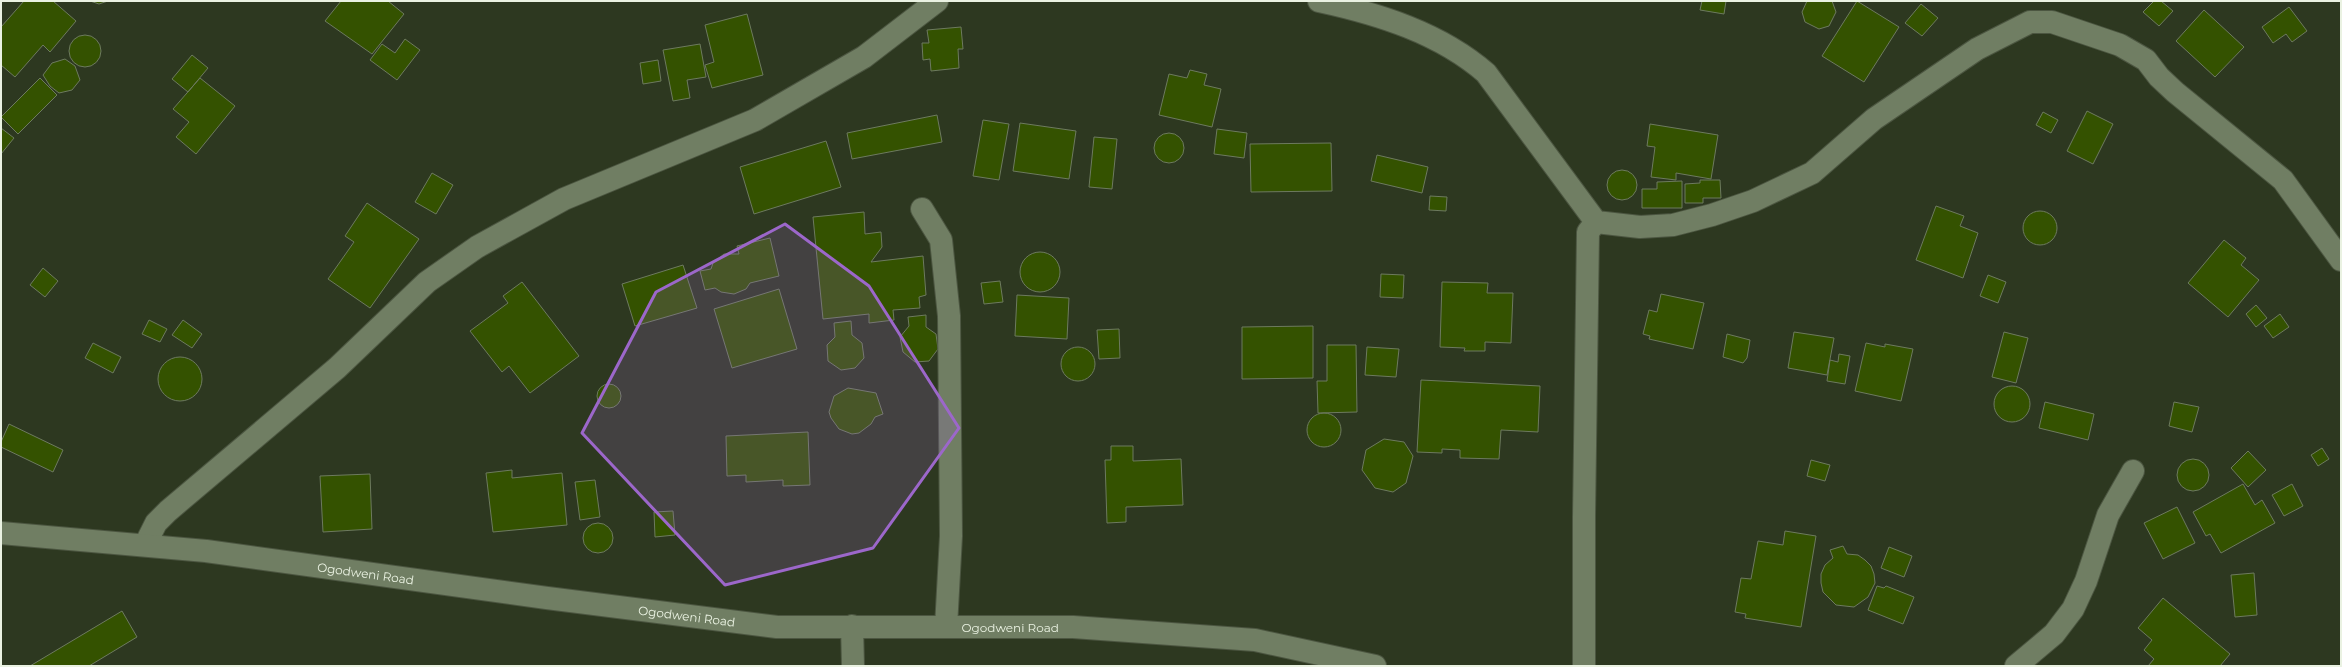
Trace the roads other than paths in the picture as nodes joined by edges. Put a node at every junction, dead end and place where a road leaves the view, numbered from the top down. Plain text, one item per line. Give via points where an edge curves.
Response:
1 (937, 1) edge
2 (1319, 1) edge
3 (922, 209) dead end
4 (1596, 222) junction
5 (2341, 260) edge
6 (2133, 471) dead end
7 (1, 533) edge
8 (146, 545) junction
9 (852, 626) junction
10 (946, 627) junction
11 (853, 666) edge
12 (1375, 666) edge
13 (1584, 666) edge
14 (2016, 666) edge

1 - 8 street via 864,57 755,120 564,198 477,247 427,282 337,368 168,511 156,523
2 - 4 street via 1358,9 1424,33 1465,55 1486,73
3 - 10 street via 941,240 949,316 951,536
4 - 5 street via 1640,227 1673,225 1753,201 1812,173 1874,119 1977,49 2030,22 2052,22 2120,45 2146,60 2158,77 2175,92 2283,180
4 - 13 street via 1588,232
6 - 14 street via 2108,515 2086,581 2073,609 2054,634
7 - 8 street, Ogodweni Road
8 - 9 street, Ogodweni Road via 777,627
9 - 10 street, Ogodweni Road
9 - 11 street
10 - 12 street, Ogodweni Road via 1072,627 1256,640

